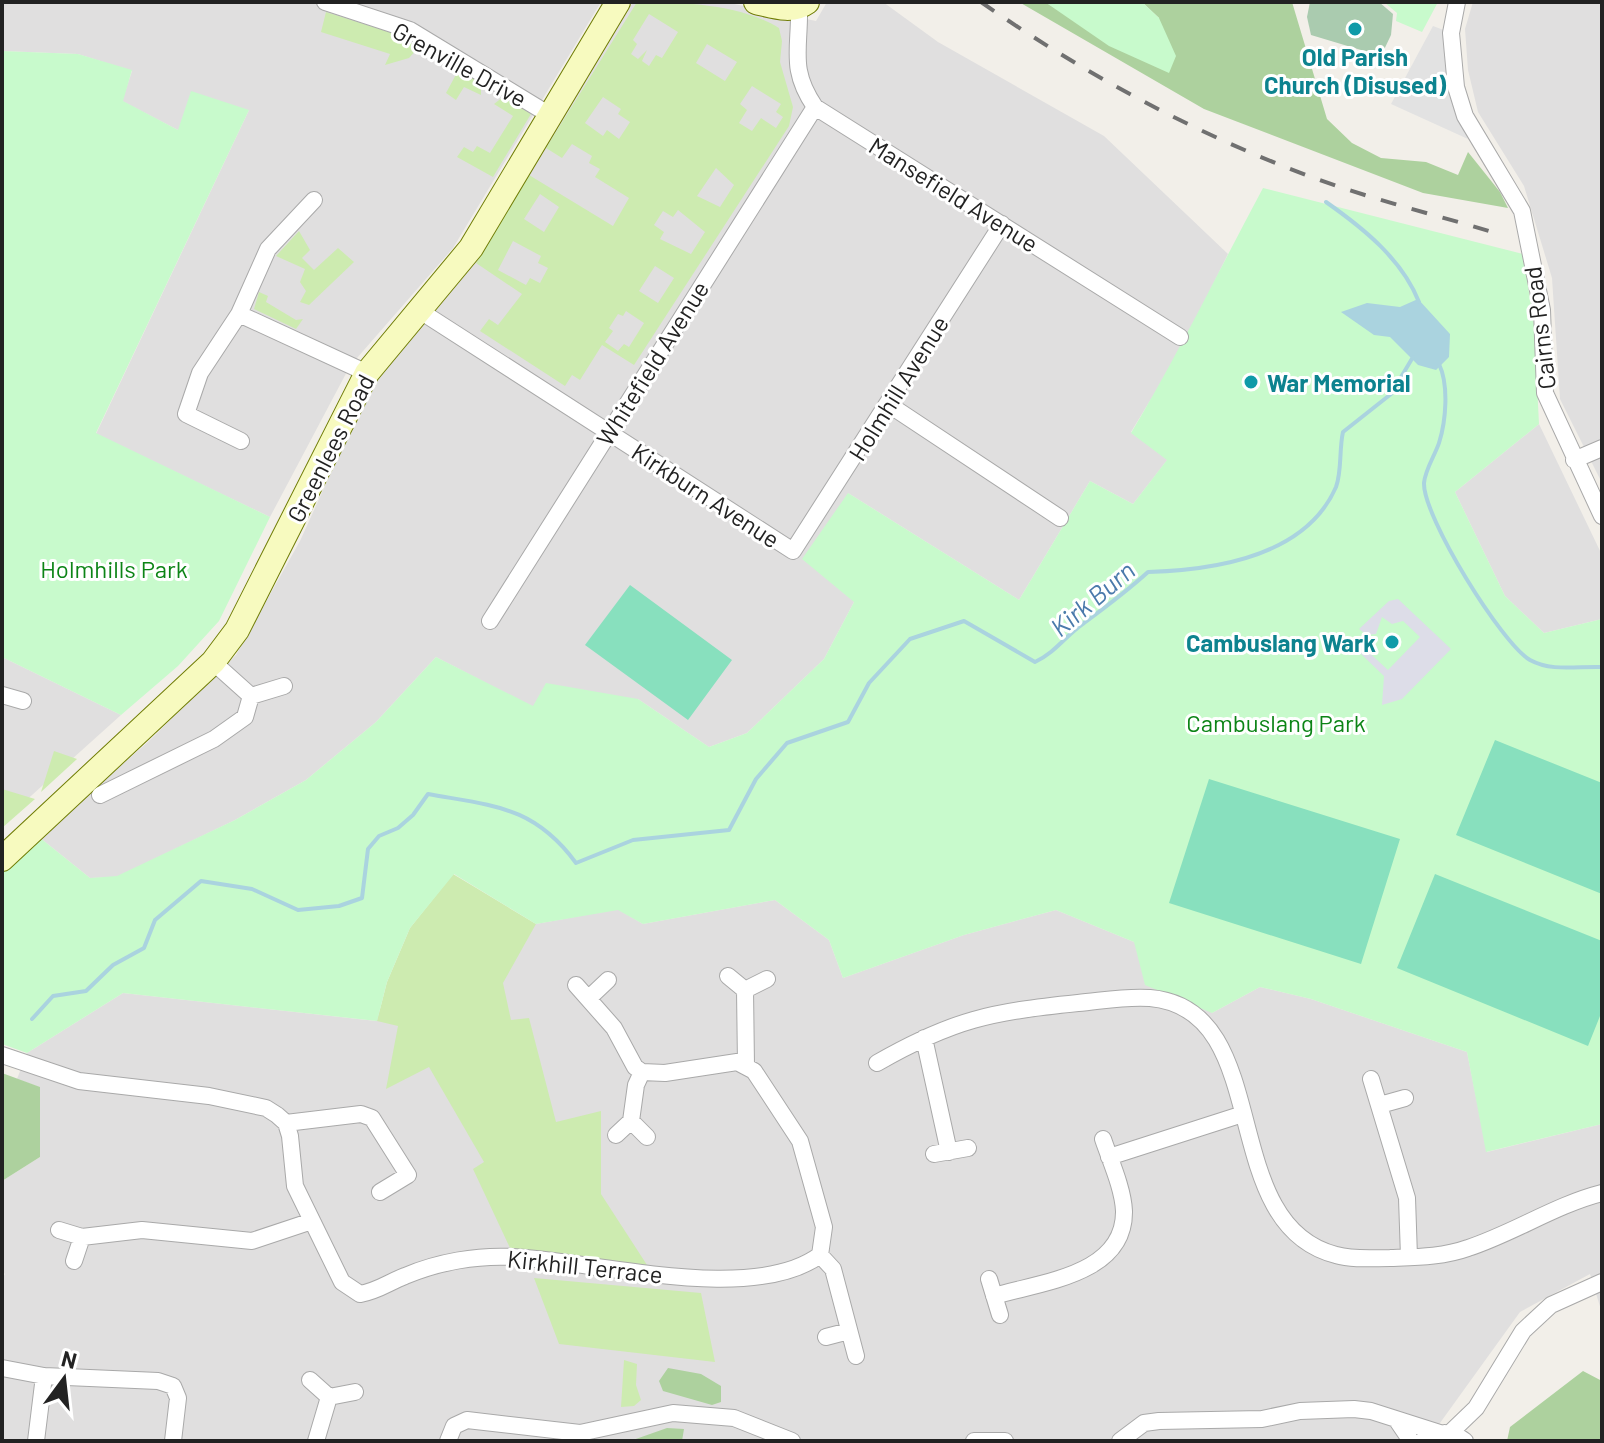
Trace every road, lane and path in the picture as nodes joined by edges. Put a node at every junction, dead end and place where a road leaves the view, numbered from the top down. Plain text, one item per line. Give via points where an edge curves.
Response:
1 (325, 2) edge
2 (618, 2) edge
3 (756, 2) edge
4 (1457, 2) edge
5 (803, 5) edge
6 (815, 107) junction
7 (548, 114) junction
8 (314, 200) dead end
9 (1002, 224) junction
10 (417, 309) junction
11 (239, 314) junction
12 (1180, 337) dead end
13 (367, 373) junction
14 (888, 404) junction
15 (608, 431) junction
16 (241, 441) dead end
17 (1602, 448) edge
18 (1574, 460) junction
19 (1602, 516) edge
20 (1060, 518) dead end
21 (793, 551) joint
22 (490, 621) dead end
23 (213, 662) junction
24 (284, 686) dead end
25 (2, 695) edge
26 (251, 696) junction
27 (23, 701) dead end
28 (100, 795) dead end
29 (2, 859) edge
30 (728, 976) dead end
31 (767, 979) dead end
32 (608, 980) dead end
33 (576, 985) dead end
34 (745, 990) junction
35 (590, 997) junction
36 (924, 1038) junction
37 (2, 1055) edge
38 (877, 1063) dead end
39 (746, 1065) junction
40 (642, 1072) junction
41 (1371, 1079) dead end
42 (1405, 1098) dead end
43 (1380, 1105) junction
44 (1243, 1114) junction
45 (631, 1121) junction
46 (286, 1123) junction
47 (616, 1135) dead end
48 (647, 1137) dead end
49 (1103, 1139) dead end
50 (968, 1148) dead end
51 (1109, 1157) junction
52 (380, 1192) dead end
53 (1602, 1193) edge
54 (312, 1221) junction
55 (59, 1230) dead end
56 (82, 1237) junction
57 (820, 1255) junction
58 (1409, 1257) junction
59 (74, 1261) dead end
60 (989, 1279) dead end
61 (1602, 1282) edge
62 (994, 1296) junction
63 (1000, 1315) dead end
64 (849, 1331) junction
65 (826, 1337) dead end
66 (856, 1356) dead end
67 (2, 1368) edge
68 (44, 1376) junction
69 (310, 1380) dead end
70 (355, 1392) dead end
71 (329, 1397) junction
72 (1476, 1408) junction
73 (1396, 1419) junction
74 (1452, 1435) edge
75 (580, 1437) edge
76 (36, 1441) edge
77 (173, 1441) edge
78 (316, 1441) edge
79 (448, 1441) edge
80 (792, 1441) edge
81 (974, 1441) edge
82 (1005, 1441) edge
83 (1120, 1441) edge
84 (1411, 1441) edge
85 (1422, 1441) edge
86 (1473, 1441) edge

1 - 7 street, Grenville Drive via 410,30
2 - 7 main road, Greenlees Road
3 - 5 main road
4 - 18 street, Cairns Road via 1451,33 1456,87 1465,116 1522,211 1542,310 1545,393
5 - 6 street via 796,59 801,87
6 - 9 street, Mansefield Avenue
6 - 15 street, Whitefield Avenue
7 - 10 main road, Greenlees Road via 471,248
8 - 11 street via 268,249
9 - 12 street, Mansefield Avenue
9 - 14 street, Holmhill Avenue
10 - 13 main road, Greenlees Road
10 - 15 street, Kirkburn Avenue
11 - 13 street
11 - 16 street via 200,373 186,414
13 - 23 main road, Greenlees Road via 237,630
14 - 20 street
14 - 21 street, Holmhill Avenue
15 - 21 street, Kirkburn Avenue
15 - 22 street, Whitefield Avenue
17 - 18 street
18 - 19 street, Cairns Road
23 - 26 street
23 - 29 main road, Greenlees Road
24 - 26 street
25 - 27 street
26 - 28 street via 245,717 214,739
30 - 34 street
31 - 34 street
32 - 35 street
33 - 35 street
34 - 39 street
35 - 40 street
36 - 38 street
36 - 44 street via 965,1020 1013,1009 1151,998 1183,1008 1217,1040
36 - 50 street via 941,1153
37 - 46 street via 79,1081 266,1108
39 - 40 street
39 - 57 street via 800,1141 824,1227
40 - 45 street
41 - 43 street
42 - 43 street
43 - 58 street via 1407,1198
44 - 51 street
44 - 58 street via 1275,1210 1301,1240 1336,1255
45 - 47 street
45 - 48 street
46 - 52 street via 361,1114 372,1118 408,1175
46 - 54 street, Kirkhill Terrace via 295,1186
49 - 51 street
51 - 62 street via 1124,1208 1123,1227 1110,1253 1081,1269
53 - 58 street via 1468,1248
54 - 56 street via 252,1241 142,1230
54 - 57 street, Kirkhill Terrace via 342,1282 360,1294 439,1264 491,1257 737,1280 805,1266
55 - 56 street
56 - 59 street
57 - 64 street via 833,1269
60 - 62 street
61 - 72 street via 1551,1305 1523,1331
62 - 63 street
64 - 65 street
64 - 66 street
67 - 68 street
68 - 76 street
68 - 77 street via 173,1386 178,1398
69 - 71 street
70 - 71 street
71 - 78 street
72 - 74 street
72 - 86 street
73 - 74 street
73 - 83 street via 1354,1409 1262,1419 1159,1421 1144,1423
73 - 84 street
74 - 85 street
75 - 79 street via 467,1420 454,1426
75 - 80 street via 673,1413 734,1418
81 - 82 street

